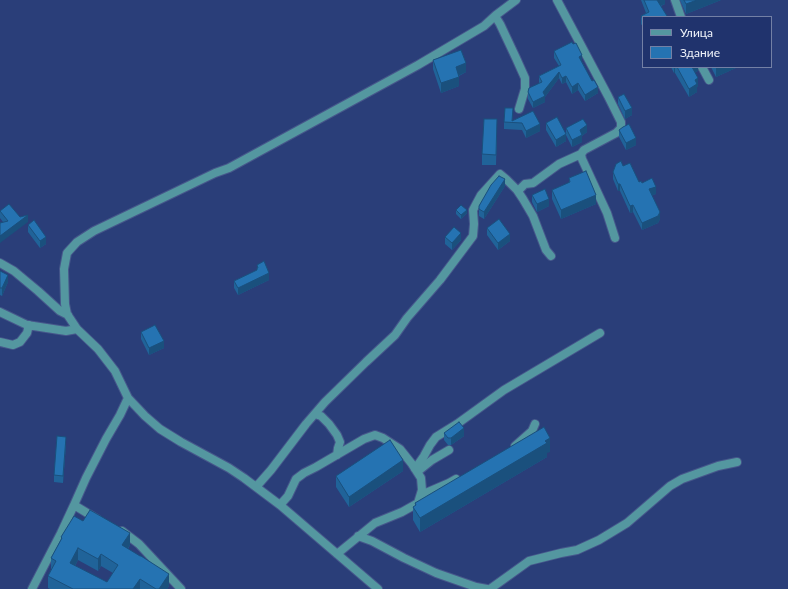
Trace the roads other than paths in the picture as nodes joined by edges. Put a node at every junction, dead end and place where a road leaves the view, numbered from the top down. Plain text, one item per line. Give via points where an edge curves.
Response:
1 (516, 0) edge
2 (557, 0) edge
3 (675, 0) edge
4 (495, 16) junction
5 (681, 16) edge
6 (703, 68) edge
7 (709, 80) dead end
8 (518, 109) dead end
9 (581, 154) junction
10 (518, 191) junction
11 (615, 238) dead end
12 (551, 256) dead end
13 (0, 263) edge
14 (0, 312) edge
15 (68, 316) junction
16 (29, 325) junction
17 (77, 329) junction
18 (600, 333) dead end
19 (0, 342) edge
20 (128, 398) junction
21 (315, 414) junction
22 (535, 424) dead end
23 (449, 450) dead end
24 (508, 452) edge
25 (337, 455) junction
26 (737, 462) dead end
27 (416, 470) junction
28 (462, 476) edge
29 (256, 487) junction
30 (421, 495) junction
31 (74, 505) junction
32 (280, 505) junction
33 (105, 522) edge
34 (118, 528) edge
35 (358, 536) junction
36 (337, 554) junction
37 (32, 589) edge
38 (180, 589) edge
39 (378, 589) edge
40 (489, 589) edge

1 - 4 street
2 - 9 street via 621,122 621,128 616,133
3 - 5 street
4 - 8 street via 524,78 525,89
4 - 15 street via 484,26 424,62 261,151 76,242 67,253 64,269
6 - 7 street
9 - 10 street via 559,164
9 - 11 street
10 - 12 street via 533,216 546,250
10 - 21 street via 500,174 481,195 473,210 472,236 461,253 395,335
13 - 15 street via 14,271
14 - 16 street
15 - 17 street
16 - 17 street via 66,331
16 - 19 street via 28,333 20,342 13,345
17 - 20 street via 115,370
18 - 27 street via 504,390 436,437
20 - 29 street via 160,429 229,468
20 - 31 street
21 - 25 street via 321,416 337,435 340,442
21 - 29 street
22 - 24 street via 532,431
23 - 27 street
25 - 27 street via 375,435 400,449
25 - 32 street via 296,479 288,496
26 - 40 street via 682,479 670,486 627,523 599,540 577,550 529,561
27 - 30 street via 421,478
28 - 30 street
29 - 32 street
30 - 35 street via 418,503 375,523
31 - 33 street
31 - 37 street
32 - 36 street
34 - 38 street via 139,544
35 - 36 street
35 - 40 street via 436,573
36 - 39 street

